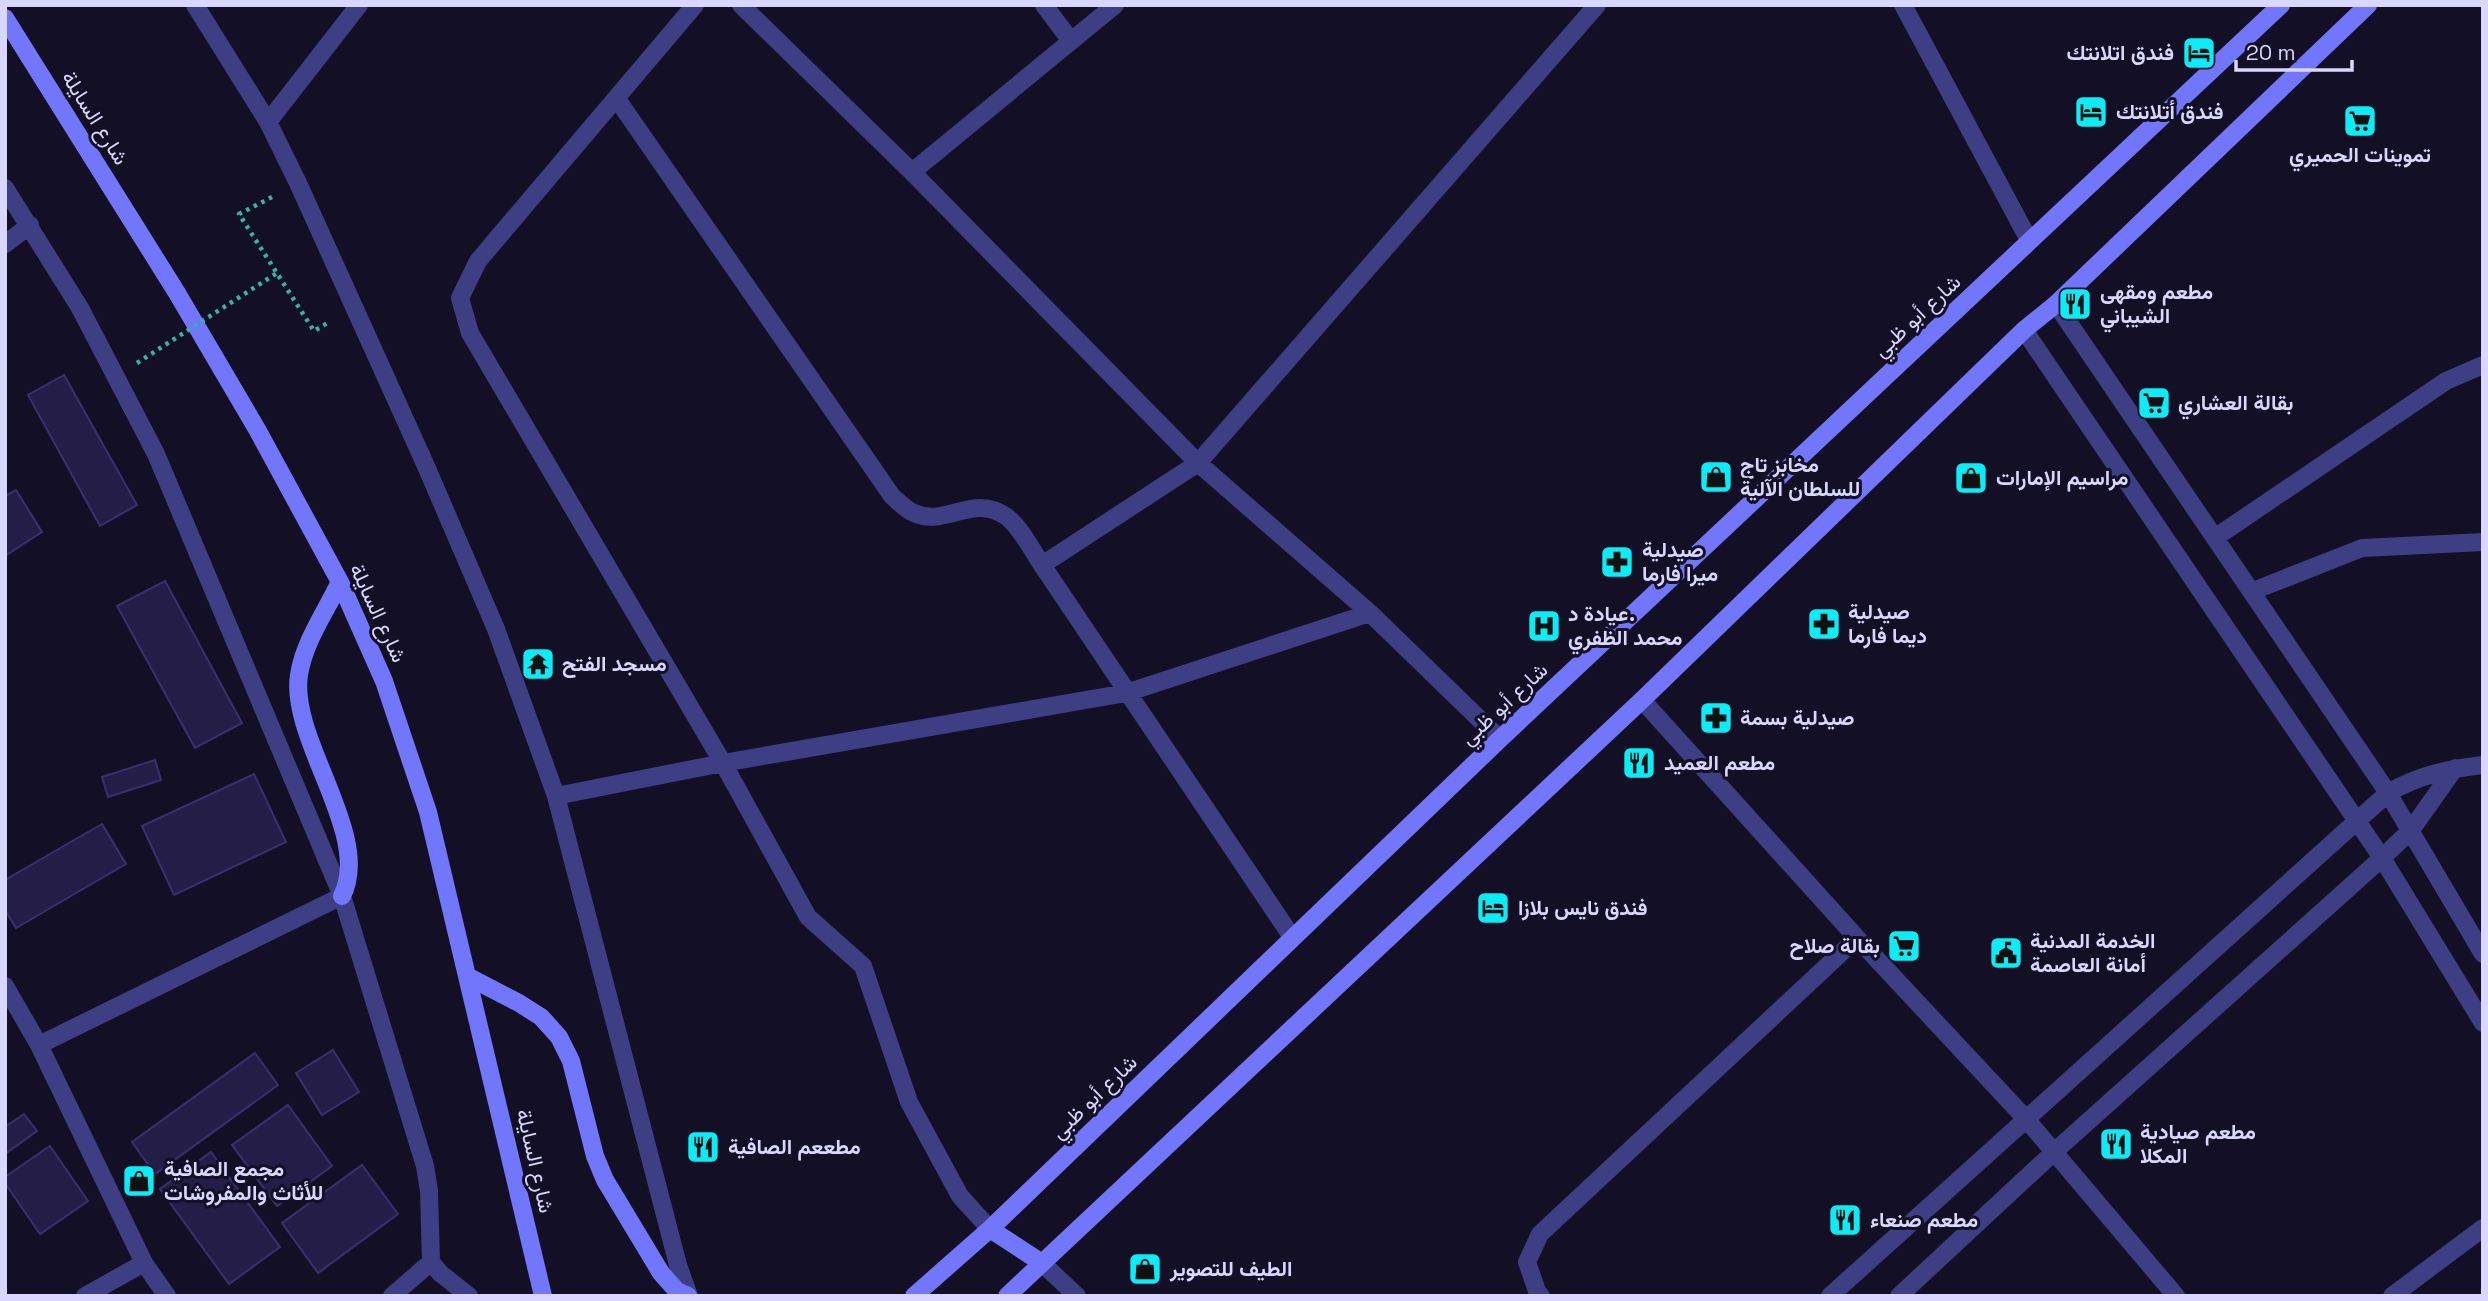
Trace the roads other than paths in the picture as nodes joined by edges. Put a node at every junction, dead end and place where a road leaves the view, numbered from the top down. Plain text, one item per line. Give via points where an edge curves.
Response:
1 (195, 5) edge
2 (359, 5) edge
3 (695, 5) edge
4 (741, 5) edge
5 (1044, 5) edge
6 (1115, 5) edge
7 (1597, 5) edge
8 (1903, 5) edge
9 (2281, 5) edge
10 (2368, 5) edge
11 (5, 18) edge
12 (1071, 41) junction
13 (617, 99) junction
14 (268, 122) junction
15 (912, 172) junction
16 (5, 188) edge
17 (30, 225) junction
18 (2029, 240) junction
19 (5, 244) edge
20 (2056, 304) junction
21 (2024, 330) junction
22 (2483, 365) edge
23 (1198, 463) junction
24 (2216, 537) junction
25 (2483, 542) edge
26 (1042, 565) junction
27 (340, 582) junction
28 (2253, 591) junction
29 (1370, 613) junction
30 (1126, 693) junction
31 (1642, 701) junction
32 (1500, 739) junction
33 (723, 763) junction
34 (2483, 765) edge
35 (2455, 768) junction
36 (2388, 793) junction
37 (556, 796) junction
38 (2358, 822) junction
39 (2410, 830) junction
40 (2382, 858) junction
41 (342, 896) junction
42 (1292, 937) junction
43 (1857, 938) junction
44 (2483, 954) edge
45 (467, 976) junction
46 (5, 986) edge
47 (2483, 1023) edge
48 (39, 1045) junction
49 (2028, 1120) junction
50 (2054, 1152) junction
51 (2483, 1228) edge
52 (990, 1229) junction
53 (431, 1262) junction
54 (144, 1263) junction
55 (1042, 1263) junction
56 (85, 1296) edge
57 (167, 1296) edge
58 (392, 1296) edge
59 (469, 1296) edge
60 (543, 1296) edge
61 (689, 1296) edge
62 (914, 1296) edge
63 (1006, 1296) edge
64 (1077, 1296) edge
65 (1541, 1296) edge
66 (1830, 1296) edge
67 (1899, 1296) edge
68 (2176, 1296) edge
69 (2392, 1296) edge

1 - 14 street
2 - 14 street
3 - 13 street
4 - 15 street
5 - 12 street
6 - 12 street
7 - 23 street
8 - 18 street
9 - 18 main road, شارع أبو ظبي
10 - 20 main road
11 - 27 main road, شارع السايلة via 177,293
12 - 15 street
13 - 26 street via 892,496 913,513 934,518 966,508 990,507 1009,519
13 - 33 street via 478,261 460,298 470,333
14 - 37 street via 496,629
15 - 23 street
16 - 17 street
17 - 19 street
17 - 41 street via 80,308 156,454
18 - 32 main road, شارع أبو ظبي
20 - 21 main road
20 - 24 street
21 - 31 main road
21 - 38 street
22 - 24 street via 2446,381
23 - 26 street
23 - 29 street
24 - 28 street
25 - 28 street via 2362,548
26 - 30 street
27 - 41 main road via 305,653 299,699 347,841 351,864
27 - 45 main road, شارع السايلة via 384,681 428,812
28 - 36 street
29 - 30 street
29 - 32 street
30 - 33 street
30 - 42 street
31 - 43 street
31 - 55 main road
32 - 42 main road, شارع أبو ظبي
33 - 37 street
33 - 52 street via 808,917 863,966 909,1102 960,1196
34 - 35 street
35 - 36 street via 2426,775
35 - 39 street
36 - 38 street
36 - 39 street
37 - 61 street
38 - 40 street
38 - 49 street
39 - 40 street
39 - 44 street
40 - 47 street
40 - 50 street
41 - 48 street
41 - 53 street via 425,1166
42 - 52 main road, شارع أبو ظبي
43 - 49 street
43 - 65 street via 1540,1234 1527,1262
45 - 60 main road, شارع السايلة
45 - 61 main road via 541,1017 559,1037 571,1061 605,1180 661,1273 677,1291
46 - 48 street
48 - 54 street
49 - 50 street
49 - 66 street
50 - 67 street
50 - 68 street
51 - 69 street
52 - 55 main road
52 - 62 main road, شارع أبو ظبي
53 - 58 street
53 - 59 street
54 - 56 street
54 - 57 street
55 - 63 main road
55 - 64 street

